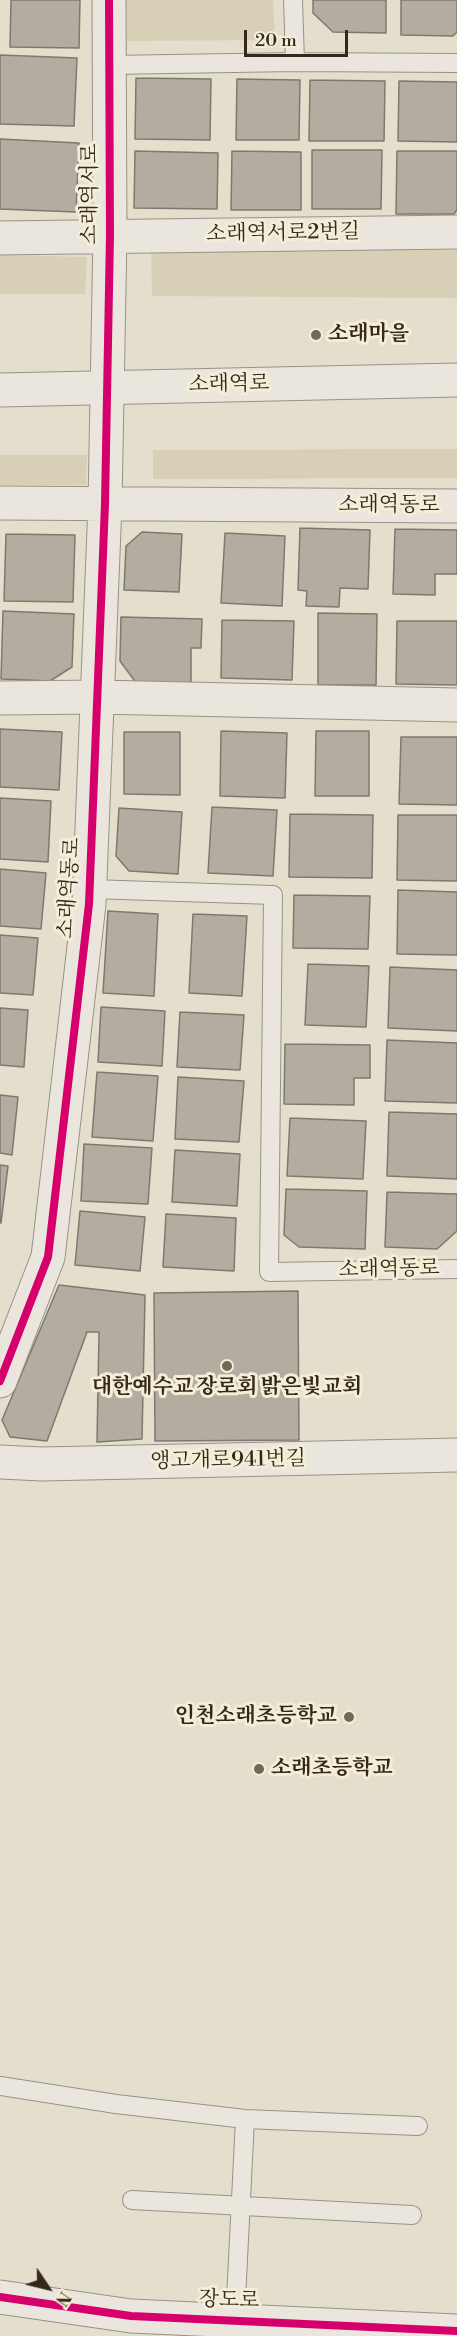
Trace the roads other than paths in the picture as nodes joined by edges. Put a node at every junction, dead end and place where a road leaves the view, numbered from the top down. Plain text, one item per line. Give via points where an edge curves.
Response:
1 (109, 0) edge
2 (293, 0) edge
3 (295, 62) junction
4 (457, 63) edge
5 (108, 65) junction
6 (457, 232) edge
7 (110, 235) junction
8 (0, 238) edge
9 (457, 380) edge
10 (106, 388) junction
11 (0, 390) edge
12 (0, 503) edge
13 (105, 504) junction
14 (457, 507) edge
15 (97, 697) junction
16 (0, 698) edge
17 (457, 705) edge
18 (90, 889) junction
19 (457, 1269) edge
20 (0, 1381) edge
21 (457, 1455) edge
22 (0, 1462) edge
23 (0, 2086) edge
24 (245, 2119) junction
25 (418, 2126) dead end
26 (132, 2200) dead end
27 (240, 2207) junction
28 (412, 2215) dead end
29 (0, 2297) edge
30 (235, 2319) junction
31 (457, 2331) edge

1 - 5 street, 소래역서로
2 - 3 lane
3 - 4 lane
3 - 5 lane
5 - 7 street, 소래역서로
6 - 7 street, 소래역서로2번길
7 - 8 street, 소래역서로
7 - 10 street, 소래역서로
9 - 10 street, 소래역로
10 - 11 street, 소래역로
10 - 13 street, 소래역동로
12 - 13 street, 소래역동로
13 - 14 street, 소래역동로
13 - 15 street, 소래역동로
15 - 16 street
15 - 17 street
15 - 18 street, 소래역동로
18 - 19 lane, 소래역동로 via 273,895 269,1272
18 - 20 street, 소래역동로 via 48,1257
21 - 22 street, 앵고개로941번길
23 - 24 lane
24 - 25 lane
24 - 27 lane
26 - 27 lane
27 - 28 lane
27 - 30 lane
29 - 30 street, 장도로 via 131,2316
30 - 31 street, 장도로

